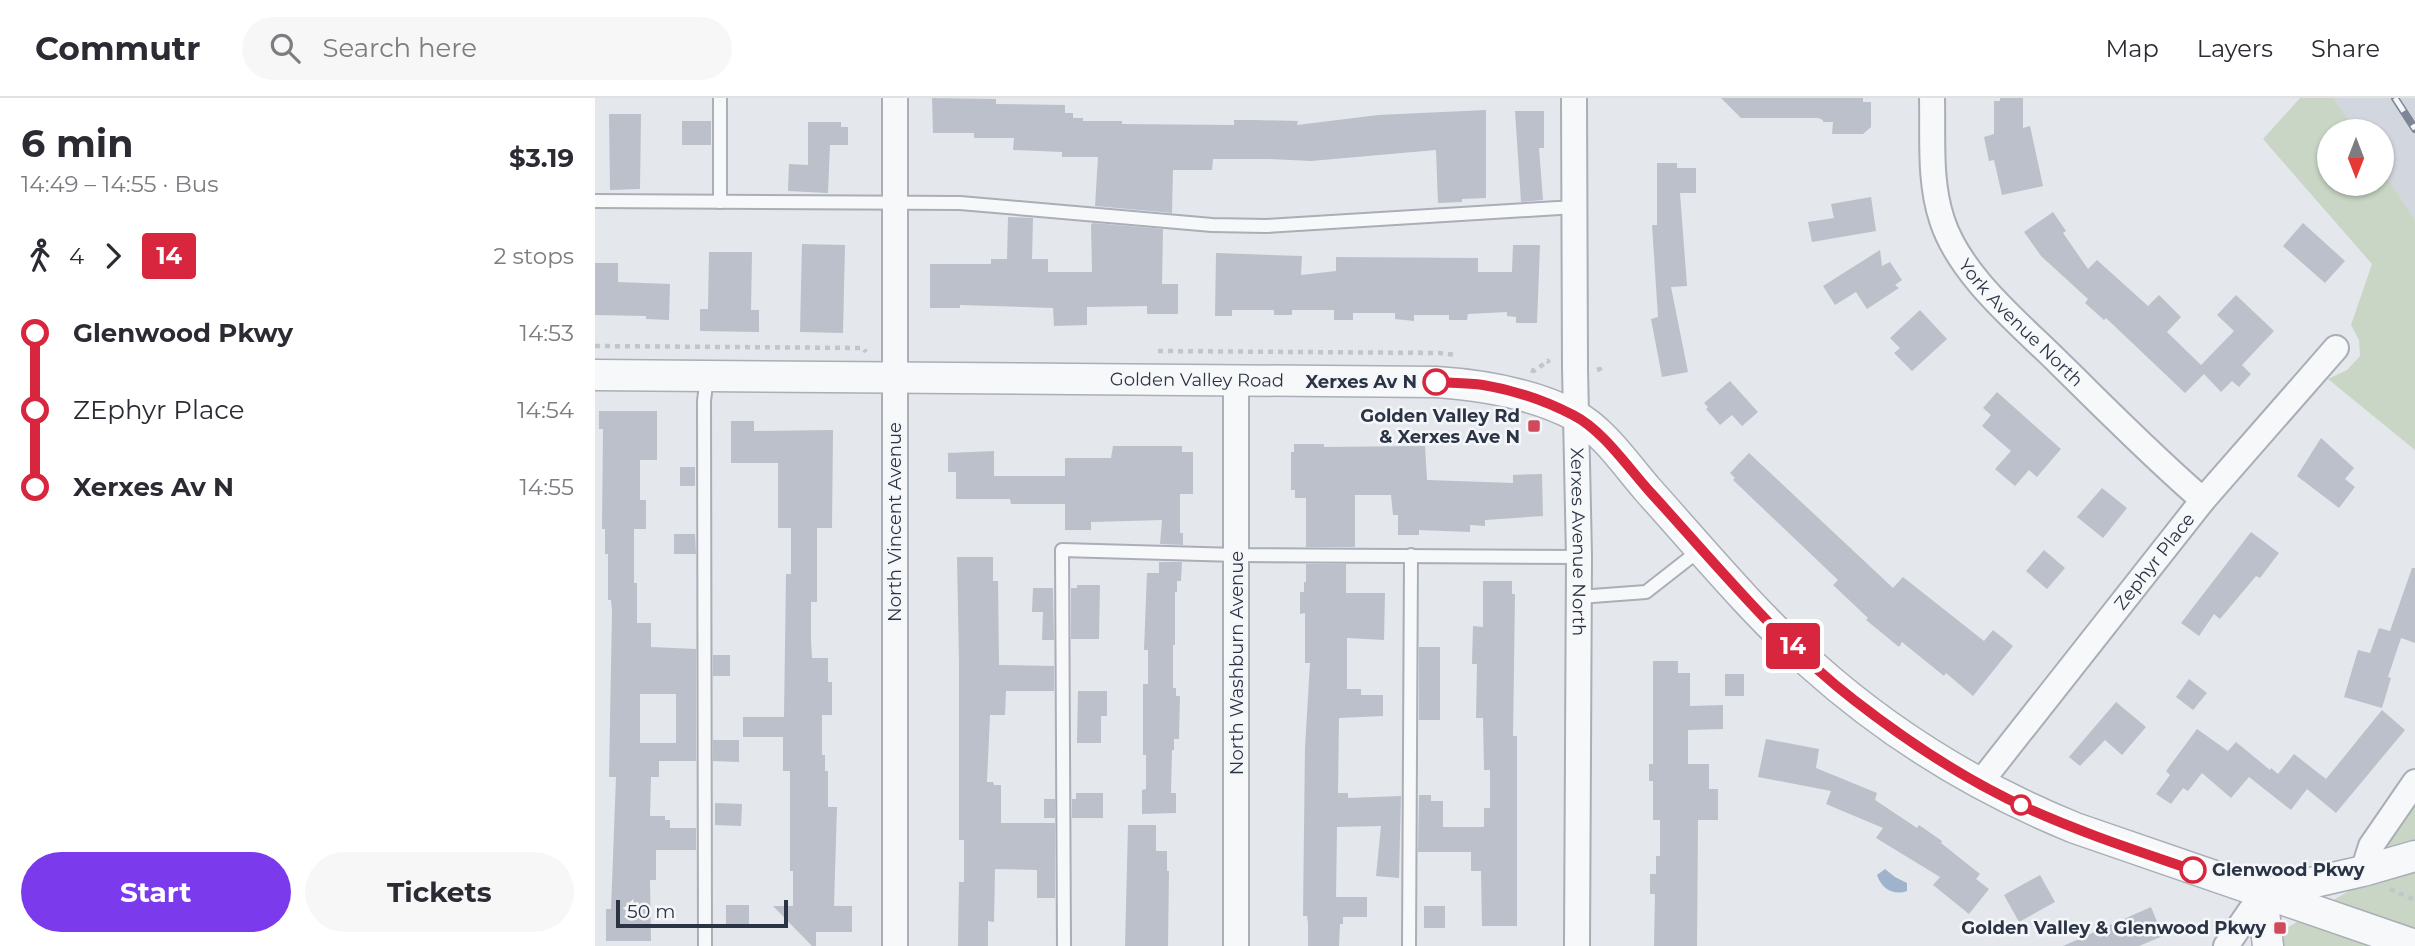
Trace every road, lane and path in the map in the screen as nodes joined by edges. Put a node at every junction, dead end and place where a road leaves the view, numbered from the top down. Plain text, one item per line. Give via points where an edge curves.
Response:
1 (720, 98) edge
2 (895, 98) edge
3 (1574, 98) edge
4 (1932, 98) edge
5 (595, 201) edge
6 (720, 202) junction
7 (895, 204) junction
8 (1575, 208) junction
9 (595, 346) edge
10 (2336, 348) dead end
11 (867, 352) dead end
12 (595, 375) edge
13 (707, 376) junction
14 (894, 378) junction
15 (1236, 379) junction
16 (1575, 415) junction
17 (2203, 500) junction
18 (1702, 549) junction
19 (1237, 555) junction
20 (1411, 555) junction
21 (1579, 557) junction
22 (1579, 597) junction
23 (2415, 782) edge
24 (1979, 783) junction
25 (2415, 856) edge
26 (2363, 871) junction
27 (2262, 894) junction
28 (2415, 945) edge
29 (705, 946) edge
30 (895, 946) edge
31 (1064, 946) edge
32 (1236, 946) edge
33 (1409, 946) edge
34 (1577, 946) edge
35 (2226, 946) edge
36 (2268, 946) edge

1 - 6 lane
2 - 7 street, North Vincent Avenue
3 - 8 street, Xerxes Avenue North
4 - 17 street, York Avenue North via 1936,198 1964,264 2157,460
5 - 6 lane
6 - 7 lane
7 - 8 lane via 960,203 1266,226
7 - 14 street, North Vincent Avenue
8 - 16 street, Xerxes Avenue North
9 - 11 path via 863,348
10 - 17 street, Zephyr Place
12 - 13 street, Golden Valley Road
13 - 14 street, Golden Valley Road
13 - 29 lane
14 - 15 street, Golden Valley Road
14 - 30 street, North Vincent Avenue
15 - 16 street, Golden Valley Road via 1482,385
15 - 19 street, North Washburn Avenue
16 - 18 street, Golden Valley Road via 1612,446
16 - 21 street, Xerxes Avenue North
17 - 24 street, Zephyr Place
18 - 22 lane via 1646,592
18 - 24 street, Golden Valley Road via 1810,663 1900,734
19 - 20 lane
19 - 31 lane via 1062,550
19 - 32 street, North Washburn Avenue
20 - 21 lane
20 - 33 lane
21 - 22 street, Xerxes Avenue North
22 - 34 street, Xerxes Avenue North
23 - 26 street via 2371,846
24 - 27 street, Golden Valley Road via 2075,828
25 - 26 street
26 - 27 street
27 - 28 street, Golden Valley Road
27 - 35 street
27 - 36 street

